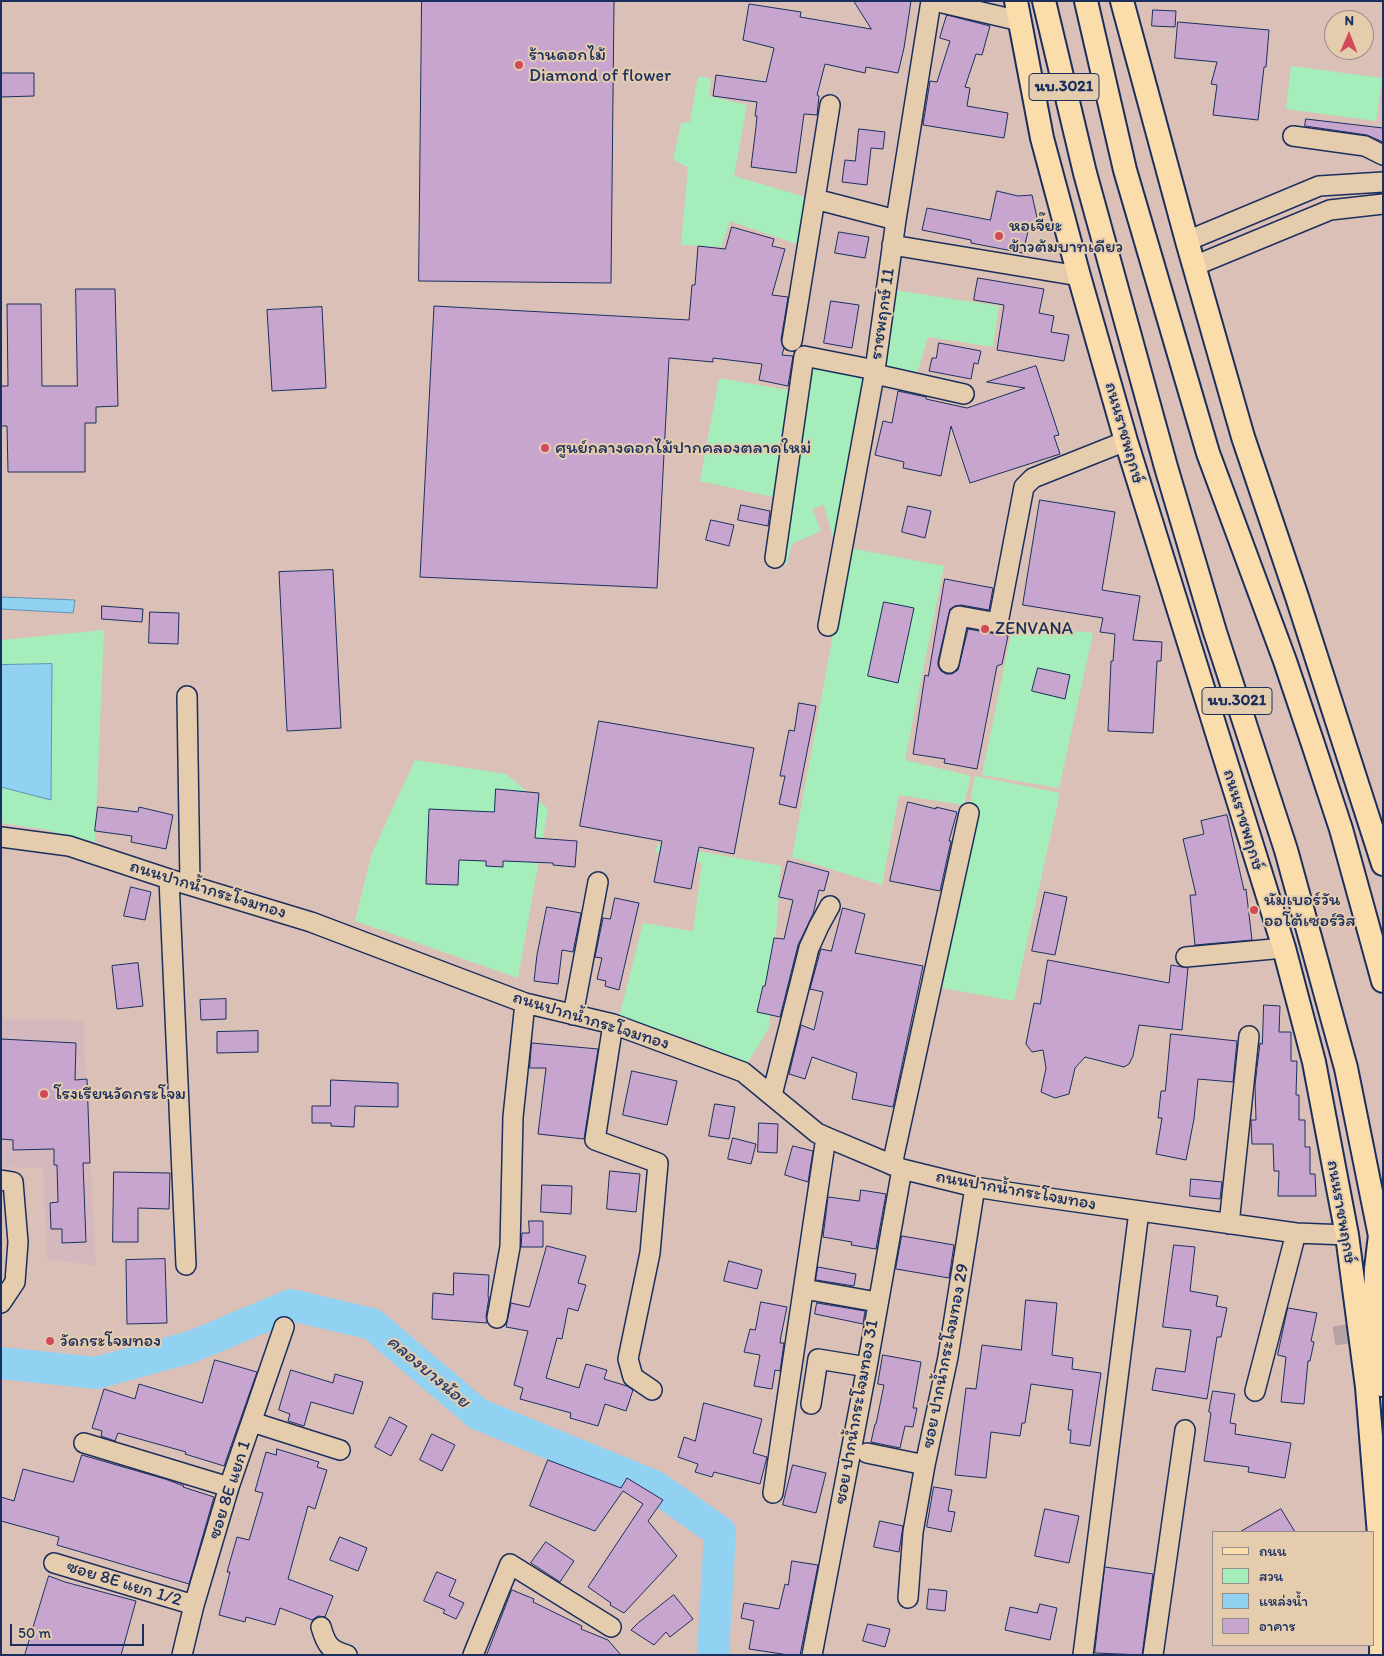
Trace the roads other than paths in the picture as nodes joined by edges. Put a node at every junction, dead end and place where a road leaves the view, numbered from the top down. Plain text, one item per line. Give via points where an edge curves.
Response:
1 (930, 1) edge
2 (934, 1) edge
3 (1044, 1) edge
4 (1086, 1) edge
5 (1122, 1) edge
6 (1017, 8) edge
7 (830, 105) dead end
8 (1294, 136) dead end
9 (1383, 155) edge
10 (1383, 182) edge
11 (815, 198) junction
12 (1383, 204) edge
13 (896, 220) junction
14 (1187, 241) junction
15 (892, 245) junction
16 (1194, 266) junction
17 (1079, 276) junction
18 (792, 340) dead end
19 (875, 372) junction
20 (964, 394) dead end
21 (1126, 441) junction
22 (774, 558) dead end
23 (828, 626) dead end
24 (949, 663) dead end
25 (187, 696) dead end
26 (969, 813) dead end
27 (1341, 829) junction
28 (1, 837) edge
29 (1383, 864) edge
30 (170, 879) junction
31 (598, 882) dead end
32 (190, 884) junction
33 (830, 906) dead end
34 (1383, 930) edge
35 (1284, 948) junction
36 (1186, 957) dead end
37 (1383, 981) edge
38 (525, 1003) junction
39 (574, 1015) junction
40 (613, 1024) junction
41 (1249, 1036) dead end
42 (772, 1095) junction
43 (826, 1138) junction
44 (897, 1167) junction
45 (1, 1180) edge
46 (975, 1187) junction
47 (1139, 1211) junction
48 (1229, 1224) junction
49 (1296, 1233) junction
50 (1347, 1235) junction
51 (1381, 1241) edge
52 (186, 1265) dead end
53 (804, 1289) junction
54 (877, 1302) junction
55 (1, 1303) edge
56 (497, 1318) dead end
57 (284, 1327) dead end
58 (867, 1367) junction
59 (652, 1390) dead end
60 (1255, 1391) dead end
61 (811, 1404) dead end
62 (1383, 1417) edge
63 (252, 1422) junction
64 (1185, 1430) dead end
65 (84, 1443) dead end
66 (340, 1450) dead end
67 (867, 1453) dead end
68 (925, 1465) junction
69 (229, 1487) junction
70 (773, 1493) dead end
71 (1382, 1562) edge
72 (54, 1563) dead end
73 (908, 1598) dead end
74 (194, 1605) junction
75 (321, 1627) dead end
76 (612, 1627) dead end
77 (182, 1655) edge
78 (347, 1655) edge
79 (473, 1655) edge
80 (812, 1655) edge
81 (1083, 1655) edge
82 (1153, 1655) edge
83 (1381, 1655) edge

1 - 13 street, ราชพฤกษ์ 11
2 - 6 street
3 - 51 main road, ถนนราชพฤกษ์ / นบ.3021 via 1085,173 1166,467 1212,623 1286,850 1346,1068
4 - 27 main road, นบ.3021 via 1124,170 1208,453 1285,661
5 - 14 main road
6 - 17 main road, ถนนราชพฤกษ์ / นบ.3021 via 1042,138
7 - 11 street
8 - 9 street via 1365,146
10 - 14 street via 1318,186
11 - 13 street
11 - 18 street
12 - 16 street via 1330,210
13 - 15 street, ราชพฤกษ์ 11
14 - 16 main road
15 - 17 street
15 - 19 street, ราชพฤกษ์ 11
16 - 29 main road via 1243,438
17 - 21 main road, ถนนราชพฤกษ์ / นบ.3021
19 - 20 street
19 - 22 street via 804,356
19 - 23 street, ราชพฤกษ์ 11
21 - 24 street via 1033,478 1024,487 998,623 958,616
21 - 35 main road, ถนนราชพฤกษ์ / นบ.3021
25 - 32 street
26 - 44 street, ซอย ปากน้ำกระโจมทอง 31
27 - 34 main road
27 - 37 main road, นบ.3021
28 - 30 street, ถนนปากน้ำกระโจมทอง via 69,846
30 - 32 street, ถนนปากน้ำกระโจมทอง
30 - 52 street
31 - 39 street
32 - 38 street, ถนนปากน้ำกระโจมทอง via 311,922
33 - 42 street via 809,948
35 - 36 street
35 - 50 main road, ถนนราชพฤกษ์ / นบ.3021 via 1314,1062
38 - 39 street, ถนนปากน้ำกระโจมทอง
38 - 56 street via 513,1117 510,1247
39 - 40 street, ถนนปากน้ำกระโจมทอง
40 - 42 street, ถนนปากน้ำกระโจมทอง via 743,1072
40 - 59 street via 595,1140 658,1163 650,1253 628,1359 632,1377
41 - 48 street
42 - 43 street, ถนนปากน้ำกระโจมทอง
43 - 44 street, ถนนปากน้ำกระโจมทอง
43 - 53 street
44 - 46 street, ถนนปากน้ำกระโจมทอง
44 - 54 street, ซอย ปากน้ำกระโจมทอง 31
45 - 55 street via 13,1182 18,1242 15,1282
46 - 47 street, ถนนปากน้ำกระโจมทอง
46 - 68 street, ซอย ปากน้ำกระโจมทอง 29 via 948,1357
47 - 48 street, ถนนปากน้ำกระโจมทอง
47 - 81 street
48 - 49 street, ถนนปากน้ำกระโจมทอง
49 - 50 street, ถนนปากน้ำกระโจมทอง
49 - 60 street
50 - 71 main road, ถนนราชพฤกษ์ / นบ.3021 via 1367,1388
51 - 62 main road, ถนนราชพฤกษ์ via 1375,1303
53 - 54 street
53 - 70 street
54 - 58 street, ซอย ปากน้ำกระโจมทอง 31
57 - 63 street, ซอย 8E แยก 1
58 - 61 street via 818,1359
58 - 80 street, ซอย ปากน้ำกระโจมทอง 31
63 - 66 street
63 - 69 street, ซอย 8E แยก 1
64 - 82 street
65 - 69 street
67 - 68 street, ซอย ปากน้ำกระโจมทอง 29
68 - 73 street via 913,1532
69 - 74 street, ซอย 8E แยก 1
71 - 83 main road, ถนนราชพฤกษ์ / นบ.3021
72 - 74 street, ซอย 8E แยก 1/2
74 - 77 street, ซอย 8E แยก 1
75 - 78 street via 328,1646
76 - 79 street via 510,1564

